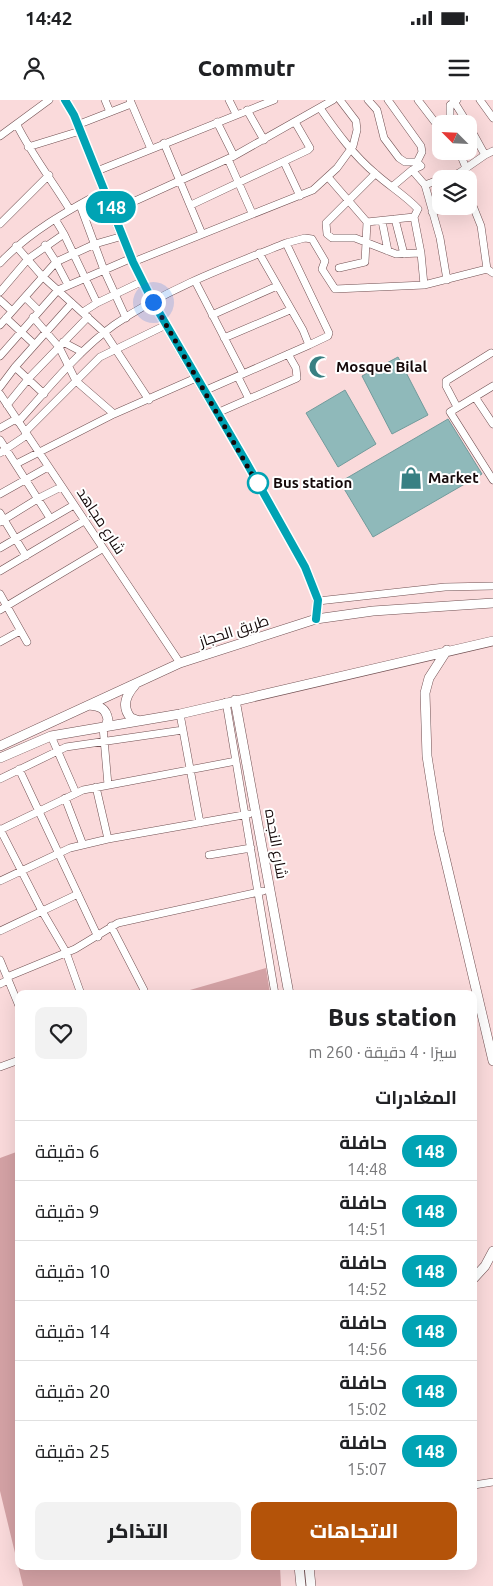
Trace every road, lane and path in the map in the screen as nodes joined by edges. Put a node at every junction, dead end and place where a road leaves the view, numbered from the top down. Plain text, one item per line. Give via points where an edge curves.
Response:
1 (49, 100) edge
2 (65, 100) edge
3 (105, 100) edge
4 (229, 100) edge
5 (274, 100) edge
6 (333, 100) edge
7 (340, 100) edge
8 (368, 100) edge
9 (388, 100) edge
10 (418, 100) edge
11 (480, 100) edge
12 (455, 101) edge
13 (130, 102) edge
14 (255, 103) edge
15 (320, 108) junction
16 (248, 110) junction
17 (110, 112) junction
18 (236, 114) junction
19 (449, 115) edge
20 (463, 115) edge
21 (432, 118) edge
22 (493, 118) edge
23 (217, 122) junction
24 (295, 122) junction
25 (17, 125) junction
26 (79, 128) junction
27 (0, 136) edge
28 (264, 140) junction
29 (164, 143) junction
30 (478, 143) edge
31 (28, 147) junction
32 (151, 149) junction
33 (351, 149) junction
34 (493, 150) edge
35 (485, 155) junction
36 (231, 158) junction
37 (463, 160) edge
38 (284, 162) junction
39 (418, 162) junction
40 (466, 168) joint
41 (412, 170) junction
42 (97, 171) junction
43 (375, 174) junction
44 (49, 175) junction
45 (328, 177) junction
46 (182, 181) junction
47 (239, 183) junction
48 (432, 183) edge
49 (426, 185) junction
50 (393, 186) junction
51 (104, 190) junction
52 (300, 196) junction
53 (348, 200) junction
54 (80, 205) junction
55 (190, 205) junction
56 (418, 209) junction
57 (431, 209) junction
58 (70, 210) junction
59 (113, 211) junction
60 (252, 213) junction
61 (476, 215) edge
62 (414, 217) junction
63 (55, 219) junction
64 (394, 220) junction
65 (382, 221) junction
66 (367, 222) junction
67 (0, 224) edge
68 (64, 234) junction
69 (202, 234) junction
70 (123, 236) junction
71 (286, 242) junction
72 (367, 242) junction
73 (95, 244) junction
74 (16, 246) junction
75 (46, 246) junction
76 (388, 251) junction
77 (75, 253) junction
78 (259, 253) junction
79 (421, 253) junction
80 (404, 254) junction
81 (28, 259) junction
82 (133, 260) junction
83 (56, 262) junction
84 (0, 263) edge
85 (339, 268) dead end
86 (104, 270) junction
87 (490, 271) edge
88 (42, 276) junction
89 (84, 279) junction
90 (447, 280) junction
91 (143, 281) junction
92 (195, 282) junction
93 (68, 285) junction
94 (424, 285) junction
95 (277, 286) junction
96 (58, 290) junction
97 (0, 292) edge
98 (115, 294) junction
99 (24, 296) junction
100 (0, 300) edge
101 (153, 302) junction
102 (72, 303) junction
103 (97, 303) junction
104 (290, 310) junction
105 (12, 311) junction
106 (39, 311) junction
107 (85, 315) junction
108 (212, 316) junction
109 (32, 317) junction
110 (6, 318) junction
111 (126, 318) junction
112 (0, 325) edge
113 (166, 325) junction
114 (21, 331) junction
115 (45, 332) junction
116 (105, 333) junction
117 (224, 338) junction
118 (34, 344) junction
119 (61, 344) junction
120 (309, 345) junction
121 (115, 348) junction
122 (82, 352) junction
123 (491, 353) dead end
124 (288, 354) junction
125 (0, 356) edge
126 (15, 367) junction
127 (69, 367) junction
128 (241, 376) junction
129 (28, 378) junction
130 (196, 378) junction
131 (76, 381) junction
132 (493, 386) edge
133 (0, 388) edge
134 (204, 390) junction
135 (0, 394) edge
136 (44, 394) junction
137 (475, 396) junction
138 (249, 399) junction
139 (149, 400) junction
140 (4, 404) edge
141 (457, 407) junction
142 (217, 413) junction
143 (114, 414) junction
144 (17, 420) junction
145 (492, 420) edge
146 (0, 428) edge
147 (26, 434) junction
148 (0, 440) edge
149 (3, 451) edge
150 (38, 452) junction
151 (16, 464) junction
152 (48, 467) junction
153 (26, 479) junction
154 (493, 480) edge
155 (61, 487) junction
156 (0, 494) edge
157 (38, 498) junction
158 (74, 505) junction
159 (1, 518) edge
160 (50, 518) junction
161 (84, 521) junction
162 (16, 539) junction
163 (0, 548) edge
164 (102, 548) junction
165 (26, 556) junction
166 (0, 571) edge
167 (493, 586) edge
168 (0, 594) edge
169 (318, 600) junction
170 (493, 603) edge
171 (3, 608) edge
172 (316, 619) junction
173 (20, 631) junction
174 (493, 641) edge
175 (0, 642) edge
176 (27, 642) dead end
177 (447, 650) junction
178 (180, 663) junction
179 (138, 681) junction
180 (235, 700) junction
181 (226, 702) junction
182 (88, 704) junction
183 (180, 714) junction
184 (142, 722) junction
185 (104, 726) junction
186 (183, 730) junction
187 (51, 736) junction
188 (105, 741) junction
189 (0, 746) edge
190 (57, 750) junction
191 (0, 758) edge
192 (236, 762) junction
193 (19, 770) junction
194 (190, 770) junction
195 (0, 779) edge
196 (108, 785) junction
197 (96, 787) junction
198 (76, 793) junction
199 (65, 798) junction
200 (39, 810) junction
201 (257, 813) junction
202 (246, 815) junction
203 (200, 823) junction
204 (0, 829) edge
205 (108, 839) junction
206 (83, 845) junction
207 (251, 848) junction
208 (58, 852) junction
209 (209, 855) dead end
210 (22, 871) junction
211 (0, 881) edge
212 (271, 889) junction
213 (259, 892) junction
214 (78, 894) junction
215 (42, 911) junction
216 (112, 926) junction
217 (0, 931) edge
218 (98, 937) junction
219 (66, 952) junction
220 (0, 960) edge
221 (8, 979) junction
222 (0, 984) edge
223 (80, 990) edge
224 (144, 990) edge
225 (274, 990) edge
226 (288, 990) edge
227 (477, 990) edge
228 (477, 992) edge
229 (15, 996) edge
230 (15, 1061) edge
231 (493, 1061) edge
232 (0, 1066) edge
233 (493, 1251) edge
234 (477, 1275) edge
235 (493, 1482) edge
236 (477, 1485) edge
237 (299, 1570) edge
238 (309, 1570) edge
239 (301, 1586) edge
240 (311, 1586) edge

1 - 25 street
2 - 26 street
3 - 17 street
4 - 18 street
5 - 14 street
6 - 15 street
7 - 33 street via 356,125
8 - 39 street via 377,110 382,134 399,158 405,162
9 - 39 street via 421,146
10 - 21 street
11 - 22 street
12 - 19 street via 450,105
12 - 20 street
13 - 17 street
13 - 32 street
14 - 16 street
15 - 24 street
15 - 33 street
16 - 18 street
16 - 28 street
17 - 26 street
18 - 23 street
23 - 29 street
23 - 36 street
24 - 28 street
24 - 38 street via 310,148
25 - 27 street
25 - 31 street
26 - 31 street
26 - 42 street
28 - 36 street
29 - 32 street
29 - 46 street
30 - 35 street
31 - 44 street
32 - 42 street
33 - 43 street
33 - 45 street
34 - 35 street
35 - 40 street
36 - 46 street
36 - 47 street
37 - 40 street
38 - 47 street
38 - 52 street
39 - 41 street via 421,166
41 - 49 street
41 - 50 street
42 - 51 street
43 - 50 street
43 - 53 street
44 - 58 street
44 - 67 street
45 - 52 street
45 - 53 street
46 - 55 street
46 - 59 street
47 - 55 street
47 - 60 street
48 - 49 street
49 - 57 street
50 - 56 street
51 - 54 street
51 - 59 street
52 - 60 street
53 - 66 street
53 - 72 street via 326,223 327,234 332,238 349,237
54 - 58 street
54 - 73 street
55 - 69 street
56 - 57 street
56 - 62 street
57 - 90 street
58 - 63 street
59 - 70 street
60 - 69 street
61 - 87 street
62 - 64 street
62 - 79 street
63 - 68 street
63 - 74 street
64 - 65 street
64 - 80 street
65 - 66 street
65 - 76 street
66 - 72 street
68 - 75 street
68 - 77 street
69 - 82 street
70 - 73 street
70 - 82 street
71 - 78 street
71 - 94 street via 305,238 312,240 325,261 322,269 335,289
71 - 120 street via 329,333
72 - 76 street
72 - 85 street via 365,262
73 - 77 street
73 - 86 street
74 - 81 street
74 - 84 street
75 - 81 street
75 - 83 street
76 - 80 street
77 - 83 street
77 - 89 street
78 - 92 street
78 - 95 street
79 - 80 street
79 - 94 street
81 - 88 street
81 - 97 street
82 - 86 street
82 - 91 street
83 - 88 street
83 - 93 street
86 - 89 street
86 - 98 street
87 - 90 street
88 - 96 street
88 - 99 street
89 - 93 street
89 - 103 street
90 - 94 street
91 - 98 street
91 - 101 street
92 - 101 street
92 - 108 street
93 - 96 street
95 - 104 street
95 - 108 street
96 - 102 street
96 - 106 street
98 - 103 street
98 - 111 street
99 - 105 street
99 - 106 street
100 - 105 street
101 - 111 street
101 - 113 street
102 - 107 street
102 - 115 street
103 - 107 street
104 - 117 street
104 - 120 street
105 - 110 street
106 - 109 street
107 - 116 street
107 - 119 street
108 - 117 street
109 - 114 street
109 - 115 street
110 - 112 street
110 - 114 street
111 - 116 street
113 - 121 street
113 - 130 street
114 - 118 street
114 - 125 street
115 - 118 street
115 - 119 street
116 - 121 street
116 - 122 street
117 - 128 street
118 - 126 street
119 - 122 street
119 - 127 street
119 - 129 street
120 - 124 street
121 - 131 street via 100,357
121 - 139 street
122 - 127 street
123 - 141 street via 446,381
124 - 128 street
124 - 138 street via 296,368 297,378
126 - 129 street
126 - 133 street
127 - 131 street
127 - 136 street
128 - 134 street
128 - 138 street
129 - 136 street
129 - 140 street
130 - 134 street
130 - 139 street
131 - 143 street
131 - 147 street
132 - 137 street
134 - 142 street
135 - 140 street, شارع مجاهد
136 - 144 street
137 - 141 street
137 - 145 street
138 - 142 street
139 - 143 street
140 - 144 street, شارع مجاهد
141 - 154 street via 450,412
142 - 169 street via 305,567
143 - 150 street
144 - 146 street
144 - 147 street, شارع مجاهد
147 - 149 street
147 - 150 street, شارع مجاهد
148 - 149 street
149 - 151 street
150 - 151 street
150 - 152 street, شارع مجاهد
151 - 153 street
152 - 153 street
152 - 155 street, شارع مجاهد
153 - 156 street
153 - 157 street
155 - 157 street
155 - 158 street, شارع مجاهد
157 - 159 street
157 - 160 street
158 - 160 street
158 - 161 street, شارع مجاهد
159 - 162 street
160 - 162 street
161 - 164 street, شارع مجاهد
161 - 165 street
162 - 163 street
162 - 165 street
164 - 171 street
164 - 178 street, شارع مجاهد
165 - 166 street
167 - 169 street via 445,587
168 - 171 street
169 - 172 street
170 - 172 main road, طريق الحجاز via 372,611
171 - 173 street
172 - 178 main road, طريق الحجاز
173 - 175 street
173 - 176 street
174 - 177 main road
177 - 180 main road
177 - 227 main road via 429,678 425,693 427,756 440,832
178 - 179 main road, طريق الحجاز
179 - 182 main road, طريق الحجاز
179 - 184 main road via 128,693 125,707 131,718
180 - 181 main road
180 - 201 main road, شارع النجده
181 - 183 main road
181 - 192 street
182 - 185 main road via 104,709 108,720
182 - 189 main road, طريق الحجاز
183 - 184 main road
183 - 186 street
184 - 185 main road
185 - 187 main road
185 - 188 street
186 - 188 street
186 - 194 street
187 - 190 street
187 - 191 main road
188 - 190 street
188 - 196 street
190 - 193 street
190 - 198 street
192 - 194 street
192 - 202 street
193 - 195 street
193 - 200 street
194 - 196 street
194 - 203 street
196 - 197 street
197 - 198 street
197 - 205 street
198 - 199 street
199 - 200 street
199 - 206 street
200 - 204 street
200 - 208 street
201 - 202 street
201 - 212 main road, شارع النجده
202 - 203 street
202 - 207 street
203 - 205 street
204 - 210 street
205 - 206 street
206 - 208 street
207 - 209 street
207 - 213 street
208 - 210 street
208 - 214 street
210 - 211 street
210 - 215 street
212 - 213 street
212 - 226 main road, شارع النجده
213 - 216 street
213 - 225 street
214 - 215 street
214 - 218 street
215 - 217 street
215 - 219 street
216 - 218 street
216 - 224 street
218 - 219 street
219 - 221 street
219 - 223 street
220 - 221 street
221 - 222 street
221 - 229 street
228 - 231 main road
230 - 232 street
233 - 234 main road
235 - 236 street
237 - 239 main road
238 - 240 main road

